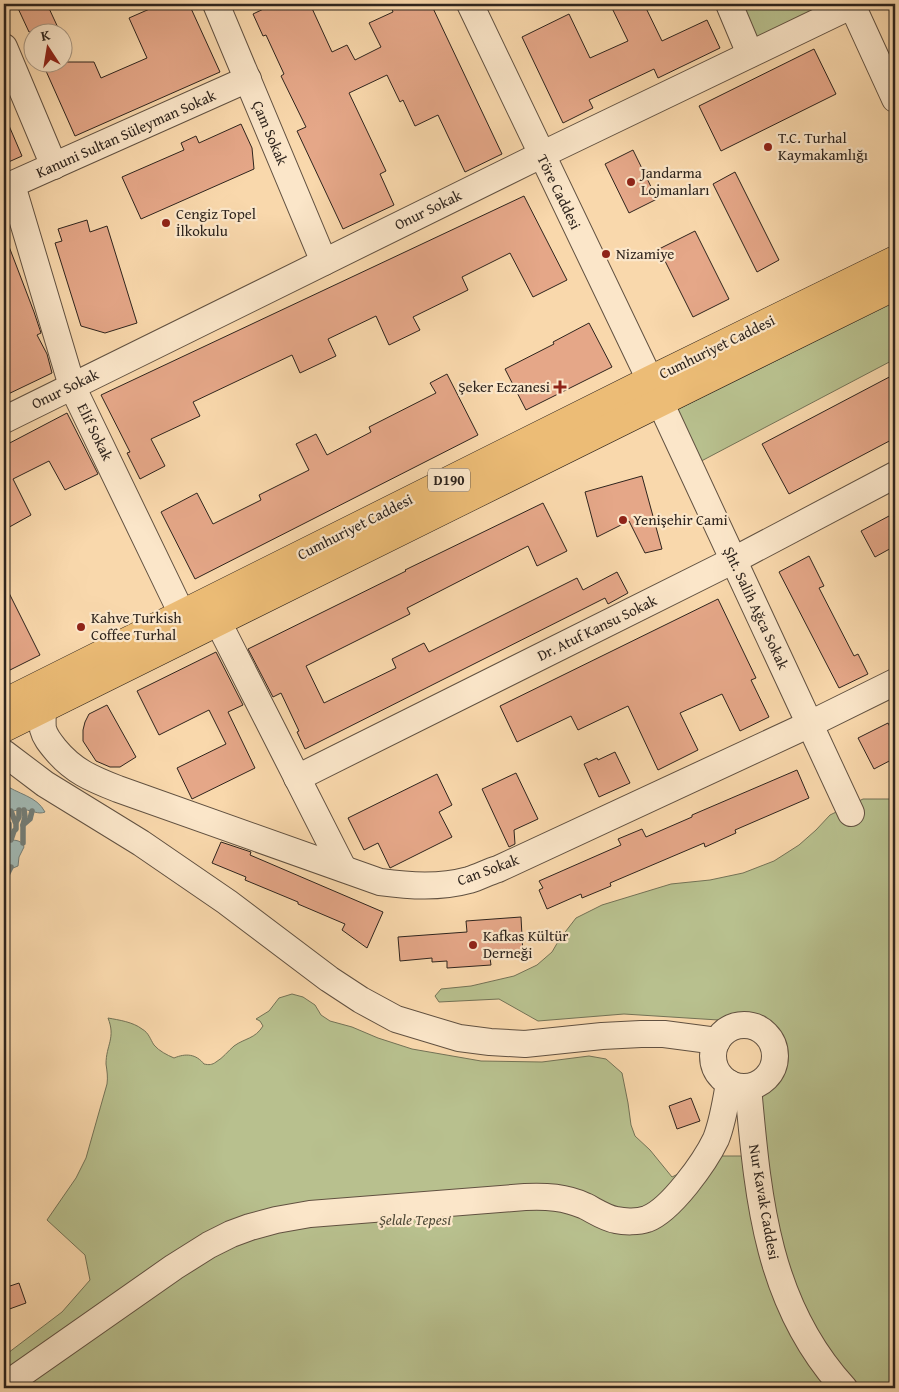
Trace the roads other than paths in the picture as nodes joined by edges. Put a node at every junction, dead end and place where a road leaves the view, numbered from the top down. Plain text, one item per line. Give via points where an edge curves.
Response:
1 (216, 4) edge
2 (470, 4) edge
3 (729, 4) edge
4 (853, 4) edge
5 (4, 47) edge
6 (750, 54) junction
7 (248, 79) junction
8 (895, 99) edge
9 (541, 155) junction
10 (54, 166) junction
11 (8, 186) edge
12 (895, 260) edge
13 (324, 262) junction
14 (895, 286) edge
15 (72, 386) junction
16 (655, 391) junction
17 (4, 420) edge
18 (895, 476) edge
19 (734, 560) junction
20 (182, 614) junction
21 (218, 622) junction
22 (895, 682) edge
23 (37, 699) junction
24 (4, 703) edge
25 (810, 724) junction
26 (4, 728) edge
27 (4, 754) edge
28 (60, 755) junction
29 (297, 778) junction
30 (39, 779) junction
31 (851, 813) dead end
32 (343, 868) junction
33 (717, 1041) junction
34 (739, 1085) junction
35 (4, 1386) edge
36 (844, 1388) edge

1 - 7 street, Çam Sokak
2 - 9 street, Töre Caddesi
3 - 6 street
4 - 6 street, Onur Sokak
4 - 8 street
5 - 10 street
6 - 9 street, Onur Sokak
7 - 10 street, Kanuni Sultan Süleyman Sokak
7 - 13 street, Çam Sokak
9 - 13 street, Onur Sokak
9 - 16 street, Töre Caddesi
10 - 11 street, Kanuni Sultan Süleyman Sokak
11 - 15 street, Elif Sokak
12 - 16 highway, Cumhuriyet Caddesi / D190
13 - 15 street, Onur Sokak
14 - 16 highway, Cumhuriyet Caddesi / D190
15 - 17 street, Onur Sokak
15 - 20 street, Elif Sokak
16 - 19 street, Şht. Salih Ağca Sokak
16 - 20 highway, Cumhuriyet Caddesi / D190
16 - 21 highway, Cumhuriyet Caddesi / D190
18 - 19 street, Dr. Atuf Kansu Sokak
19 - 25 street, Şht. Salih Ağca Sokak
19 - 29 street, Dr. Atuf Kansu Sokak
20 - 23 highway, Cumhuriyet Caddesi / D190
21 - 23 highway, Cumhuriyet Caddesi / D190
21 - 29 street
22 - 25 street, Can Sokak
23 - 24 highway, Cumhuriyet Caddesi / D190
23 - 26 highway, Cumhuriyet Caddesi / D190
23 - 28 street, Can Sokak via 45,734
25 - 31 street, Şht. Salih Ağca Sokak
25 - 32 street, Can Sokak via 468,880 408,886 380,882
27 - 30 street
28 - 30 street
28 - 32 street, Can Sokak via 86,776 118,789
29 - 32 street
30 - 33 street via 228,902 329,979 396,1019 459,1038 490,1042 525,1044 641,1034
33 - 34 street via 713,1060 716,1069 722,1077
33 - 34 street via 723,1033 741,1025 760,1028 770,1039 775,1052 772,1071 758,1084
34 - 35 street via 716,1138 696,1172 666,1206 646,1219 616,1220 569,1200 549,1196 276,1220 209,1244
34 - 36 street, Nur Kavak Caddesi via 775,1267 785,1296 817,1354

